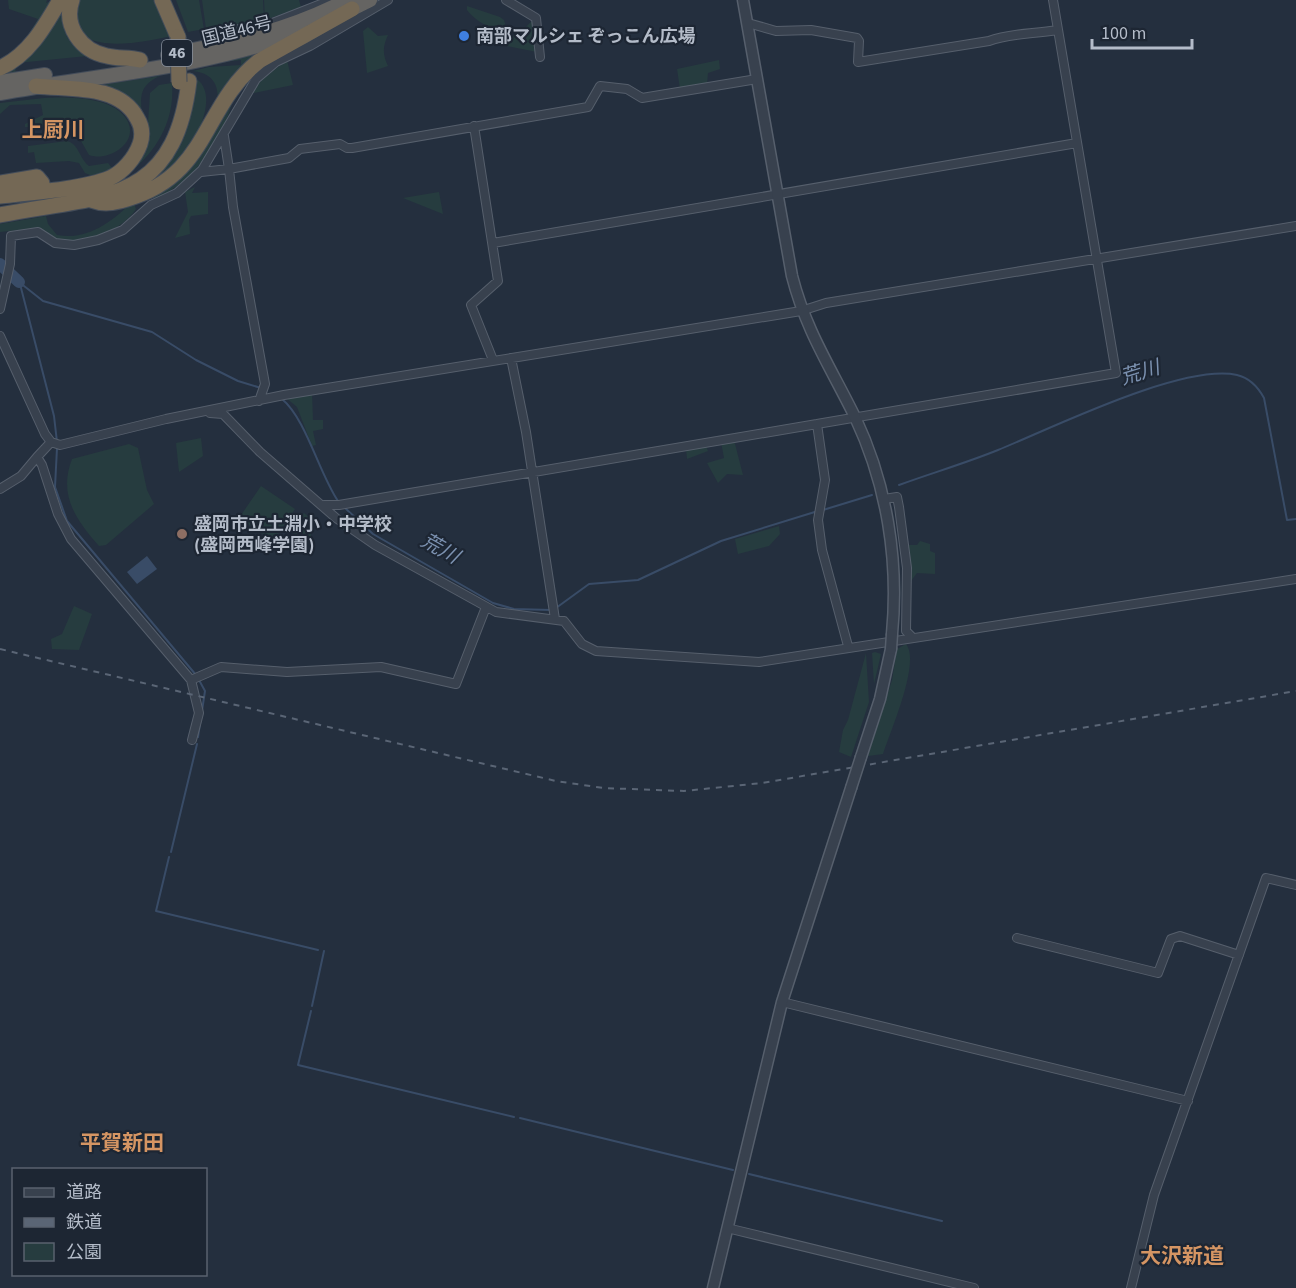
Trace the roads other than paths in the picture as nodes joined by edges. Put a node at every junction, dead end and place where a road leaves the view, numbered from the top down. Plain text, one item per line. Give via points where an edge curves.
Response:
1 (60, 0) edge
2 (72, 0) edge
3 (162, 0) edge
4 (172, 0) edge
5 (331, 0) edge
6 (370, 0) edge
7 (388, 0) edge
8 (506, 0) edge
9 (743, 0) edge
10 (1053, 0) edge
11 (349, 5) edge
12 (748, 23) junction
13 (1057, 30) junction
14 (210, 34) dead end
15 (182, 36) junction
16 (540, 57) dead end
17 (140, 60) junction
18 (0, 68) edge
19 (757, 79) junction
20 (0, 82) edge
21 (36, 86) junction
22 (0, 93) edge
23 (474, 126) junction
24 (224, 136) junction
25 (1077, 143) junction
26 (229, 169) junction
27 (201, 172) junction
28 (0, 183) edge
29 (42, 183) junction
30 (0, 190) edge
31 (59, 191) junction
32 (91, 191) junction
33 (777, 195) junction
34 (0, 196) edge
35 (0, 201) edge
36 (0, 207) edge
37 (0, 215) edge
38 (1296, 226) edge
39 (493, 243) junction
40 (1096, 258) junction
41 (0, 309) edge
42 (801, 311) junction
43 (0, 336) edge
44 (511, 358) junction
45 (493, 360) junction
46 (262, 394) junction
47 (202, 412) junction
48 (855, 418) junction
49 (817, 424) junction
50 (55, 443) junction
51 (37, 457) junction
52 (533, 472) junction
53 (0, 489) edge
54 (884, 499) junction
55 (323, 505) junction
56 (1296, 579) edge
57 (486, 606) junction
58 (554, 613) junction
59 (912, 637) junction
60 (848, 646) junction
61 (195, 678) junction
62 (192, 740) dead end
63 (1296, 885) edge
64 (1017, 938) dead end
65 (1239, 955) junction
66 (782, 1002) junction
67 (1188, 1101) junction
68 (727, 1228) junction
69 (713, 1288) edge
70 (974, 1288) edge
71 (1131, 1288) edge

1 - 18 highway via 34,40
2 - 17 highway via 69,15 73,32 87,48 106,56
3 - 15 highway
4 - 15 highway
5 - 14 street via 270,24
6 - 11 highway, 国道46号 / 46
7 - 24 street via 276,62 256,79
8 - 16 street via 536,18
9 - 12 street
10 - 13 street
11 - 17 highway, 国道46号 / 46 via 272,32
11 - 21 highway, 国道46号 / 46 via 273,42 218,56
11 - 32 highway via 307,36 268,55 248,70 226,95 193,156 174,175 134,197 102,204
12 - 13 street via 776,31 811,30 857,38 858,62 989,41 1004,35
12 - 19 street
13 - 25 street
15 - 32 highway via 183,120 176,137 156,166 119,192
17 - 20 highway, 国道46号 / 46
19 - 23 street via 642,98 627,89 600,86 588,107
19 - 33 street
21 - 22 highway, 国道46号 / 46
21 - 32 highway via 111,95 123,100 137,116 142,138 129,162
23 - 26 street via 352,148 340,144 300,149 289,158
23 - 39 street
24 - 26 street
24 - 27 street
25 - 33 street
25 - 40 street
26 - 27 street
26 - 46 street
27 - 41 street via 177,193 151,205 123,230 98,240 61,244 38,232 11,236 10,264
28 - 29 highway via 37,177
29 - 30 highway
29 - 31 highway
31 - 32 highway
31 - 34 highway
31 - 35 highway
32 - 36 highway
32 - 37 highway via 73,203
33 - 39 street
33 - 42 street
38 - 40 street
39 - 45 street via 498,281 471,305
40 - 42 street via 826,303
40 - 48 street via 1116,374
42 - 44 street
42 - 48 street
43 - 50 street
44 - 45 street
44 - 52 street
45 - 46 street via 273,398
46 - 47 street
47 - 50 street
47 - 55 street via 223,414 260,452
48 - 49 street
48 - 54 street
49 - 52 street
49 - 60 street via 825,480 818,513 822,550
50 - 51 street
51 - 53 street via 21,476
51 - 61 street via 71,538
52 - 55 street
52 - 58 street
54 - 59 street via 897,497 907,568 906,631
54 - 66 street, bridge via 895,570 891,649 880,699
55 - 57 street via 375,544
56 - 59 street
57 - 58 street via 496,612
57 - 61 street via 456,684 381,667 286,672 221,667
58 - 60 street via 582,644 596,651 759,662
59 - 60 street
61 - 62 street via 200,713
63 - 65 street via 1266,878
64 - 65 street via 1158,973 1171,939 1179,936
65 - 67 street
66 - 67 street
66 - 68 street
67 - 71 street via 1149,1210
68 - 69 street
68 - 70 street

